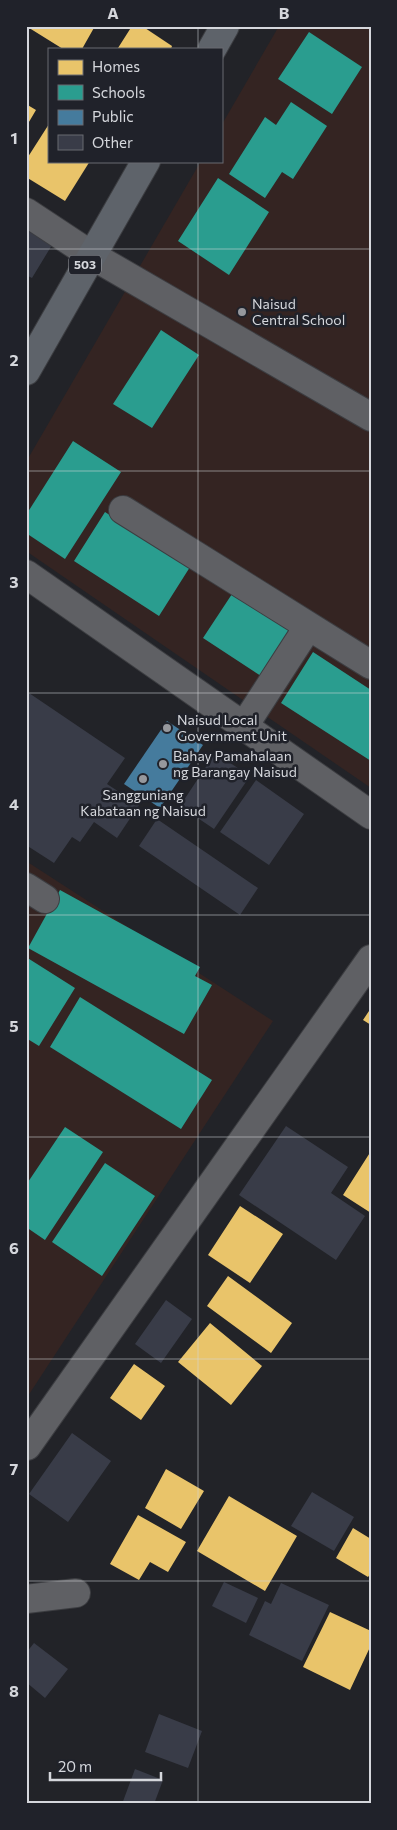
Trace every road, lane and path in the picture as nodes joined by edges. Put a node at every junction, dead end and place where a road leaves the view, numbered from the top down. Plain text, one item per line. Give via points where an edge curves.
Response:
1 (225, 26) edge
2 (213, 48) edge
3 (145, 162) edge
4 (26, 212) edge
5 (91, 255) junction
6 (28, 362) edge
7 (371, 417) edge
8 (123, 510) dead end
9 (26, 574) edge
10 (308, 626) junction
11 (371, 665) edge
12 (244, 726) junction
13 (371, 815) edge
14 (371, 959) edge
15 (26, 1447) edge
16 (76, 1593) dead end
17 (26, 1599) edge

1 - 2 main road
3 - 5 main road, 503
4 - 5 street
5 - 6 main road, 503
5 - 7 street
8 - 10 street
9 - 12 street
10 - 11 street
10 - 12 street
12 - 13 street
14 - 15 street
16 - 17 street

